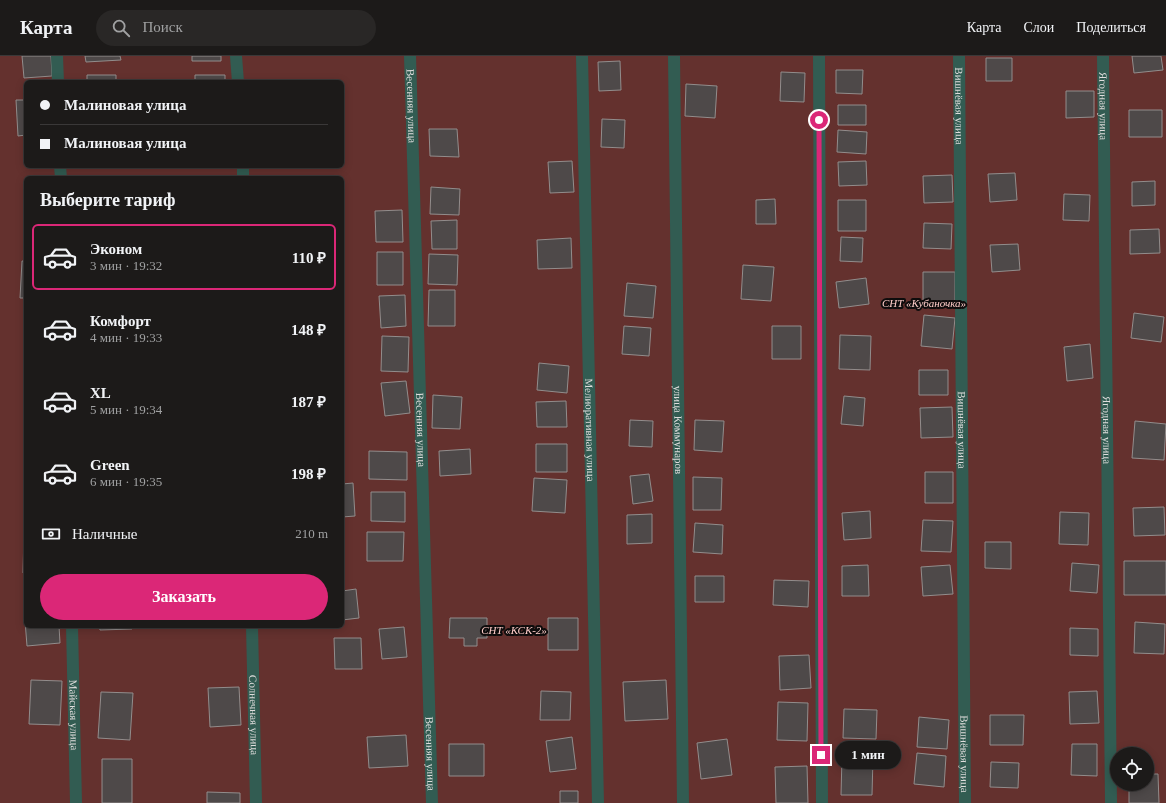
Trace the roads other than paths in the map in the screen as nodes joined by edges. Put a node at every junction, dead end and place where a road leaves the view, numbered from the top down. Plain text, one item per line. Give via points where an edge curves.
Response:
1 (58, 56) edge
2 (236, 56) edge
3 (410, 56) edge
4 (582, 56) edge
5 (674, 56) edge
6 (819, 56) edge
7 (959, 56) edge
8 (1103, 56) edge
9 (58, 80) edge
10 (238, 80) edge
11 (72, 628) edge
12 (252, 628) edge
13 (76, 803) edge
14 (256, 803) edge
15 (432, 803) edge
16 (598, 803) edge
17 (683, 803) edge
18 (822, 803) edge
19 (965, 803) edge
20 (1111, 803) edge

1 - 9 street
2 - 10 street
3 - 15 street, Весенняя улица
4 - 16 street, Мелиоративная улица
5 - 17 street, улица Коммунаров
6 - 18 street
7 - 19 street, Вишнёвая улица
8 - 20 street, Ягодная улица
11 - 13 street, Майская улица
12 - 14 street, Солнечная улица

